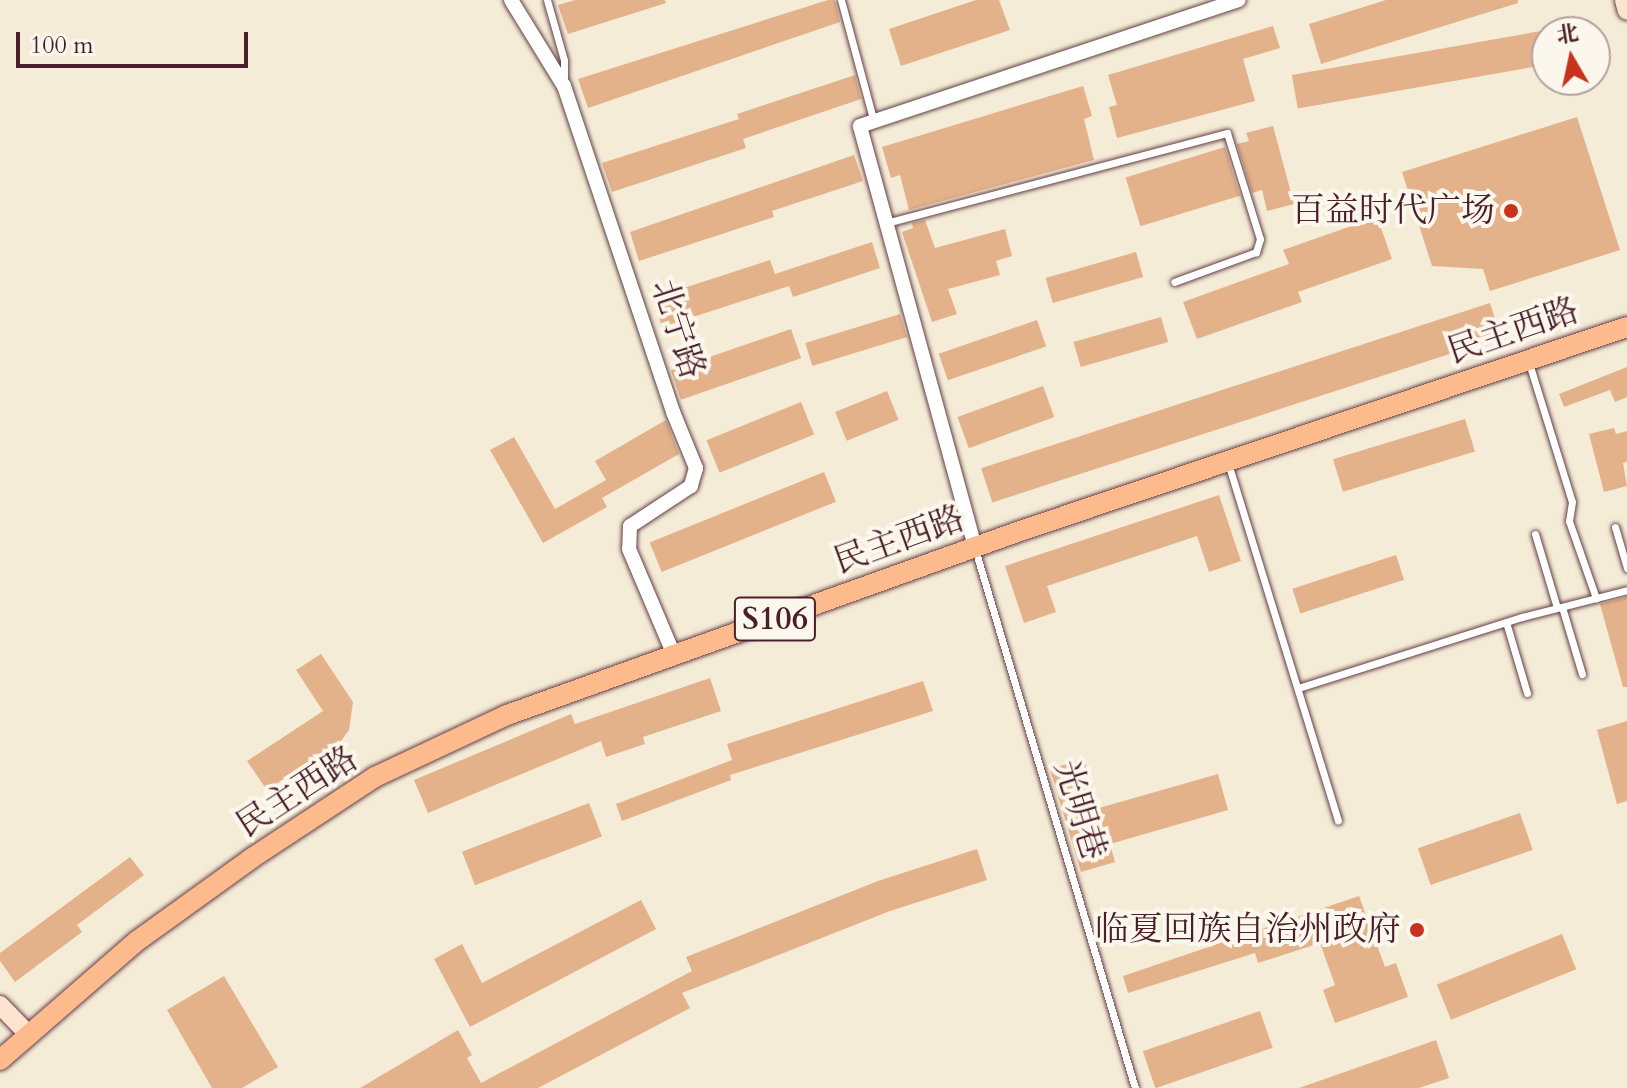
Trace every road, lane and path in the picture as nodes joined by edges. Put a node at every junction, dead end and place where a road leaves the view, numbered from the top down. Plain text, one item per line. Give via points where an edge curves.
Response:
1 (511, 0) edge
2 (547, 0) edge
3 (841, 0) edge
4 (1239, 0) edge
5 (1624, 0) edge
6 (1627, 11) edge
7 (564, 86) junction
8 (874, 122) junction
9 (886, 223) junction
10 (1174, 282) dead end
11 (1627, 327) edge
12 (1528, 360) junction
13 (1227, 461) junction
14 (1615, 527) dead end
15 (1535, 534) dead end
16 (975, 547) junction
17 (1627, 568) edge
18 (1627, 590) edge
19 (1596, 598) junction
20 (1559, 607) junction
21 (1506, 622) junction
22 (674, 655) junction
23 (1582, 674) dead end
24 (1298, 688) junction
25 (1527, 693) dead end
26 (1338, 820) dead end
27 (0, 1005) edge
28 (27, 1033) junction
29 (0, 1060) edge
30 (1135, 1088) edge

1 - 7 street, 北宁路
2 - 7 lane via 564,60
3 - 8 lane
4 - 8 street
5 - 6 main road
7 - 22 street, 北宁路 via 696,468 691,486 630,526 629,549
8 - 9 street via 860,126
9 - 10 lane via 1227,133 1260,239 1256,252
9 - 16 street
11 - 12 main road, 民主西路 / S106
12 - 13 main road, 民主西路 / S106
12 - 19 lane via 1572,502 1569,521
13 - 16 main road, 民主西路 / S106
13 - 24 lane
14 - 17 lane
15 - 20 lane
16 - 22 main road, 民主西路 / S106
16 - 30 lane, 光明巷
18 - 19 lane
19 - 20 lane
20 - 21 lane
20 - 23 lane
21 - 24 lane
21 - 25 lane
22 - 28 main road, 民主西路 / S106 via 507,715 375,777 137,941
24 - 26 lane
27 - 28 main road
28 - 29 main road, 民主西路 / S106

